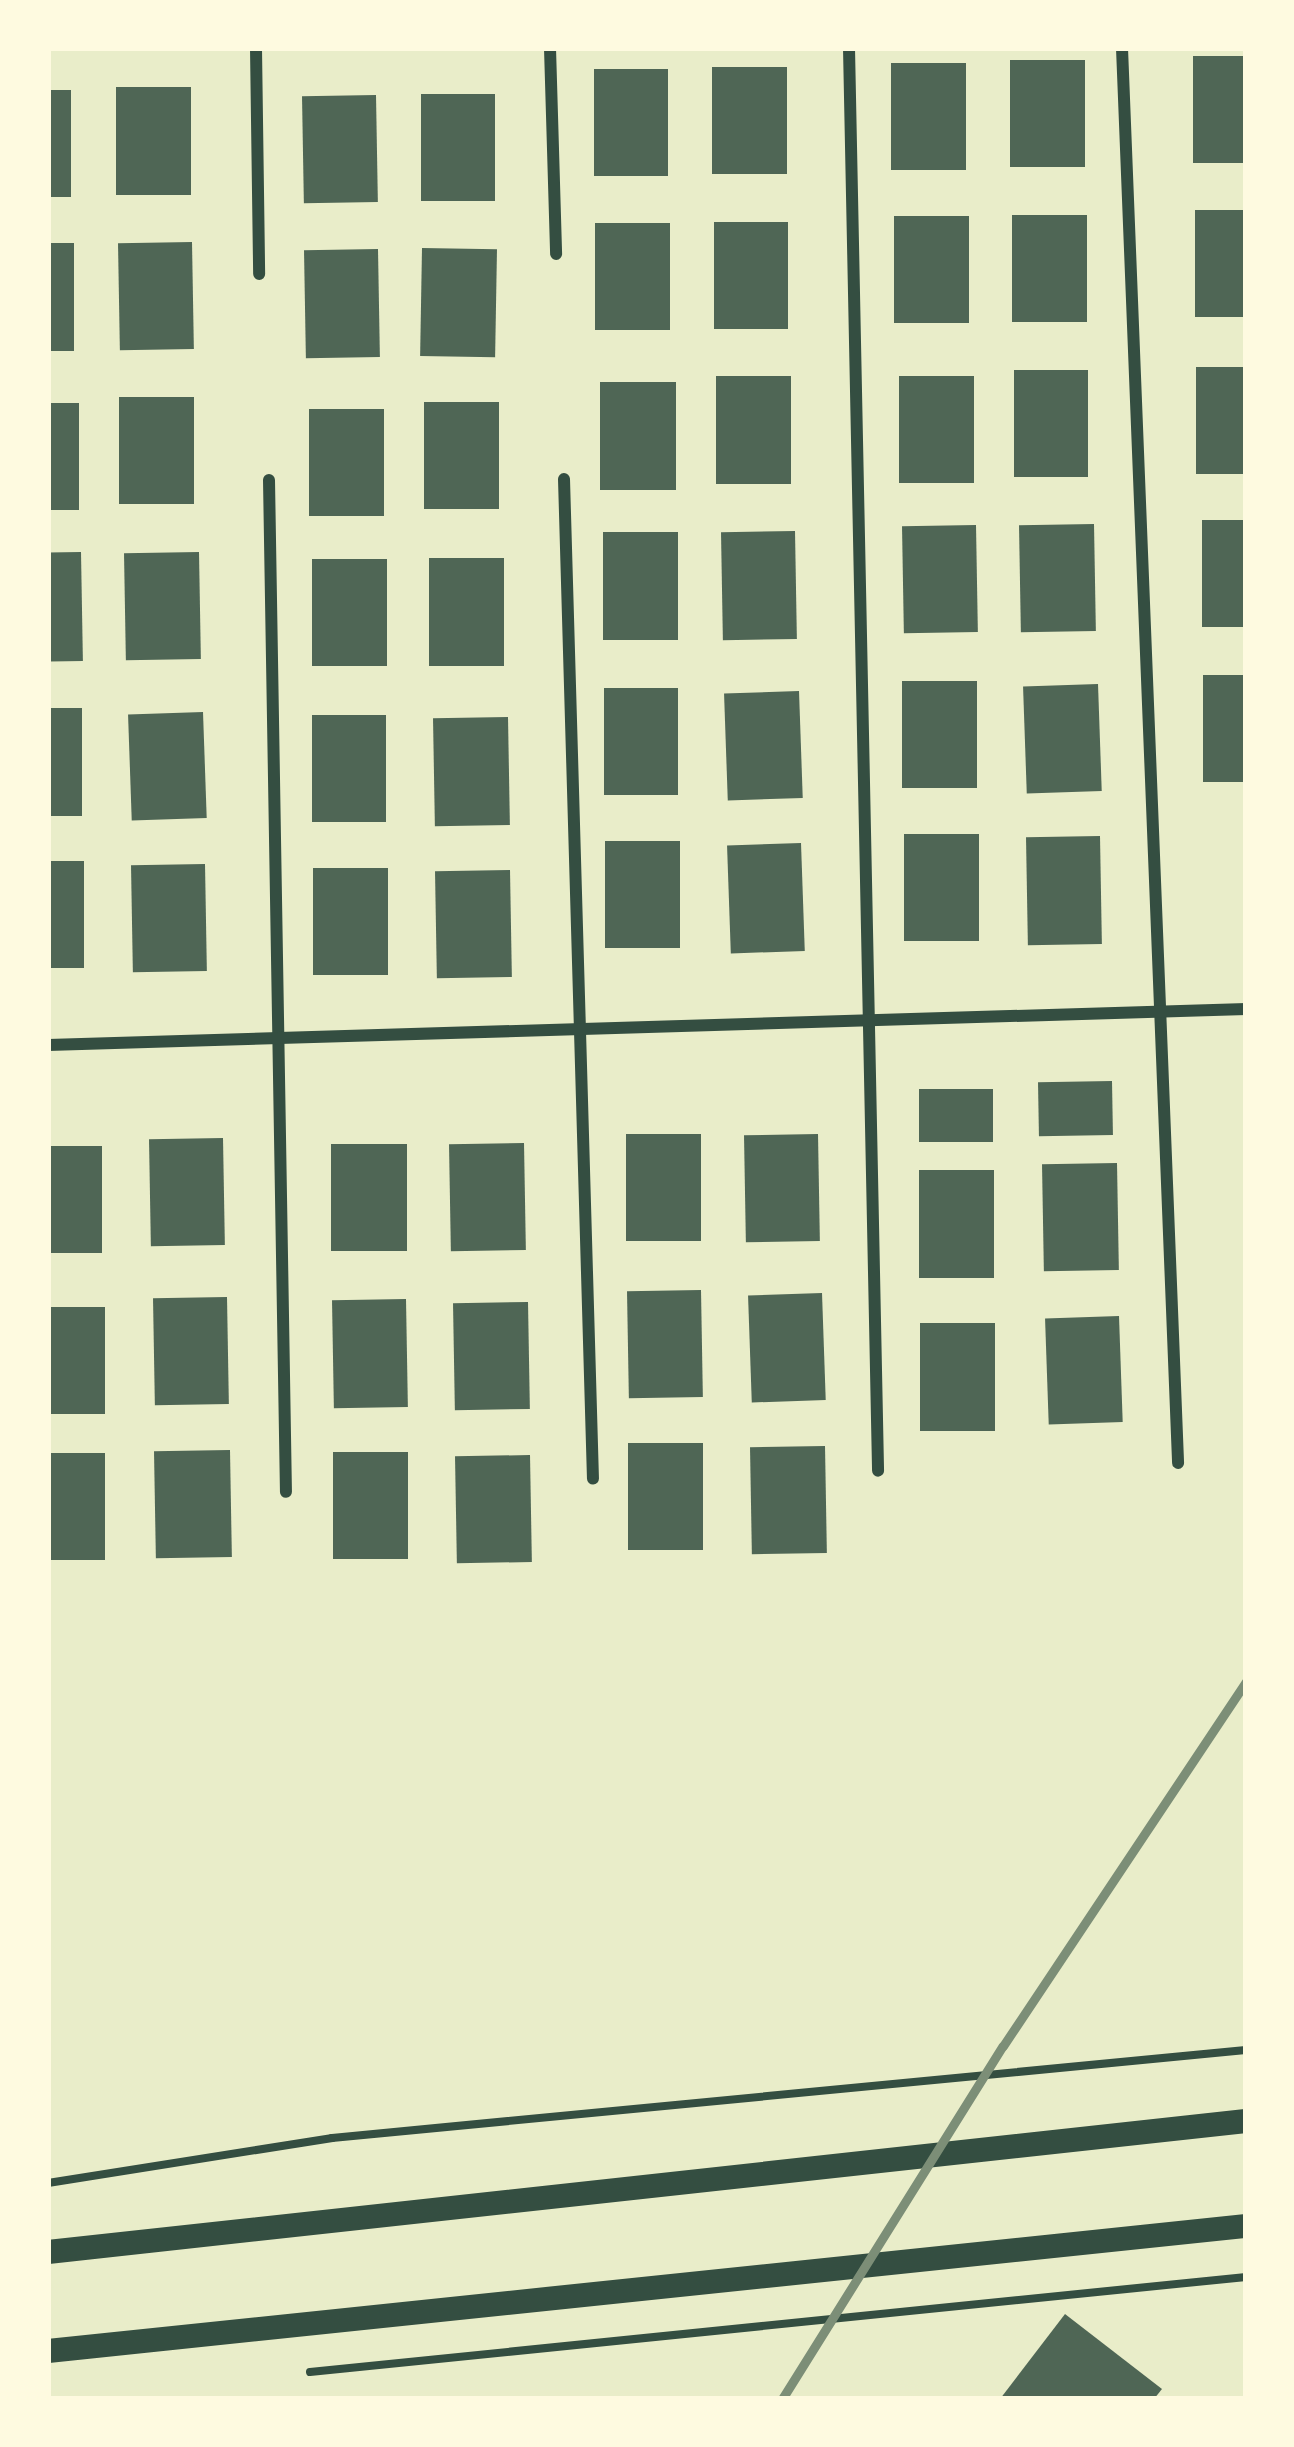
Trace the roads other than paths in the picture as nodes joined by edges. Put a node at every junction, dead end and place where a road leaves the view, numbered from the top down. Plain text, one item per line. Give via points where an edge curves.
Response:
1 (256, 48) edge
2 (550, 48) edge
3 (849, 48) edge
4 (1122, 48) edge
5 (556, 254) dead end
6 (259, 274) dead end
7 (564, 478) dead end
8 (269, 481) dead end
9 (1246, 1009) edge
10 (1160, 1011) junction
11 (866, 1020) junction
12 (580, 1029) junction
13 (277, 1039) junction
14 (48, 1045) edge
15 (1178, 1463) dead end
16 (878, 1472) dead end
17 (592, 1479) dead end
18 (286, 1492) dead end
19 (1246, 2121) edge
20 (1246, 2226) edge
21 (48, 2252) edge
22 (48, 2351) edge

1 - 6 street
2 - 5 street
3 - 11 street
4 - 10 street
7 - 12 street
8 - 13 street
9 - 10 street
10 - 11 street
10 - 15 street
11 - 12 street
11 - 16 street
12 - 13 street
12 - 17 street
13 - 14 street
13 - 18 street
19 - 21 main road
20 - 22 main road

